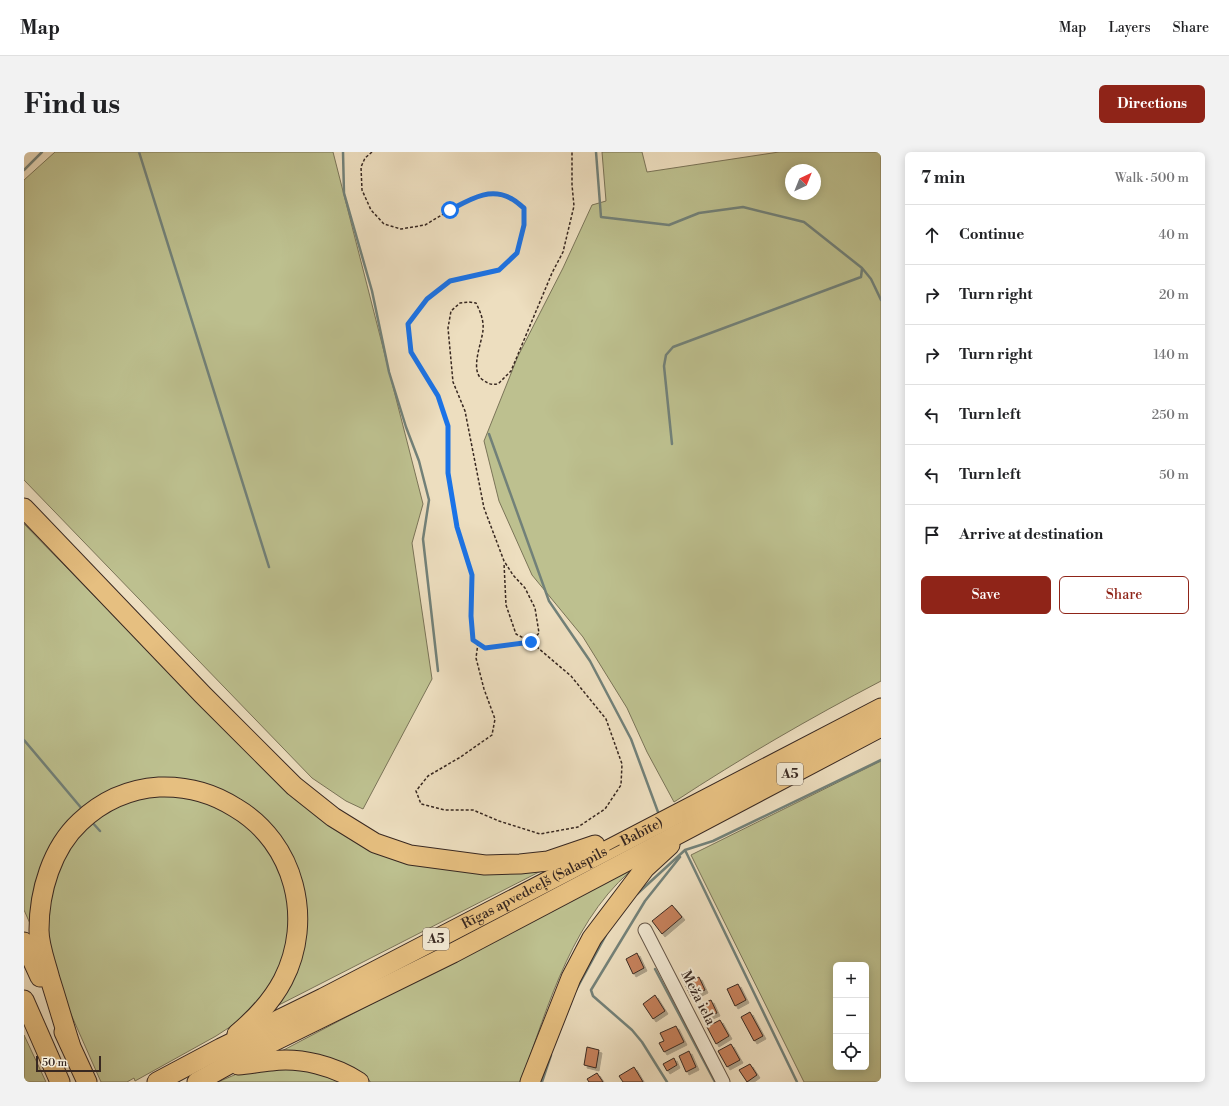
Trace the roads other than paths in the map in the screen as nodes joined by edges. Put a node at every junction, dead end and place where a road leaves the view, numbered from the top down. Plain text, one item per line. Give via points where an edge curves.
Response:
1 (24, 508) edge
2 (881, 708) edge
3 (881, 727) edge
4 (699, 822) junction
5 (649, 827) junction
6 (645, 930) dead end
7 (24, 942) edge
8 (24, 1000) edge
9 (24, 1016) edge
10 (40, 1036) junction
11 (70, 1044) junction
12 (221, 1048) junction
13 (224, 1067) junction
14 (60, 1082) edge
15 (86, 1082) edge
16 (157, 1082) edge
17 (197, 1082) edge
18 (359, 1082) edge
19 (530, 1082) edge
20 (723, 1082) edge

1 - 5 highway via 202,695 294,786 333,817 375,843 410,855 485,865 520,864 548,861
2 - 5 highway, Rīgas apvedceļš (Salaspils — Babīte) / A5
3 - 4 highway, Rīgas apvedceļš (Salaspils — Babīte) / A5
4 - 13 highway, Rīgas apvedceļš (Salaspils — Babīte) / A5 via 453,953
4 - 19 highway via 645,868 592,938 571,978
5 - 12 highway, Rīgas apvedceļš (Salaspils — Babīte) / A5 via 324,998
6 - 20 street, Meža iela
7 - 11 highway
8 - 10 highway
9 - 10 highway
10 - 14 highway
11 - 12 highway via 46,965 39,931 41,905 50,868 64,840 89,813 139,790 177,787 211,795 256,821 279,848 296,892 298,929 283,980 262,1010
11 - 15 highway
12 - 16 highway, Rīgas apvedceļš (Salaspils — Babīte) / A5
13 - 17 highway, Rīgas apvedceļš (Salaspils — Babīte) / A5
13 - 18 highway via 271,1061 301,1061 345,1073

